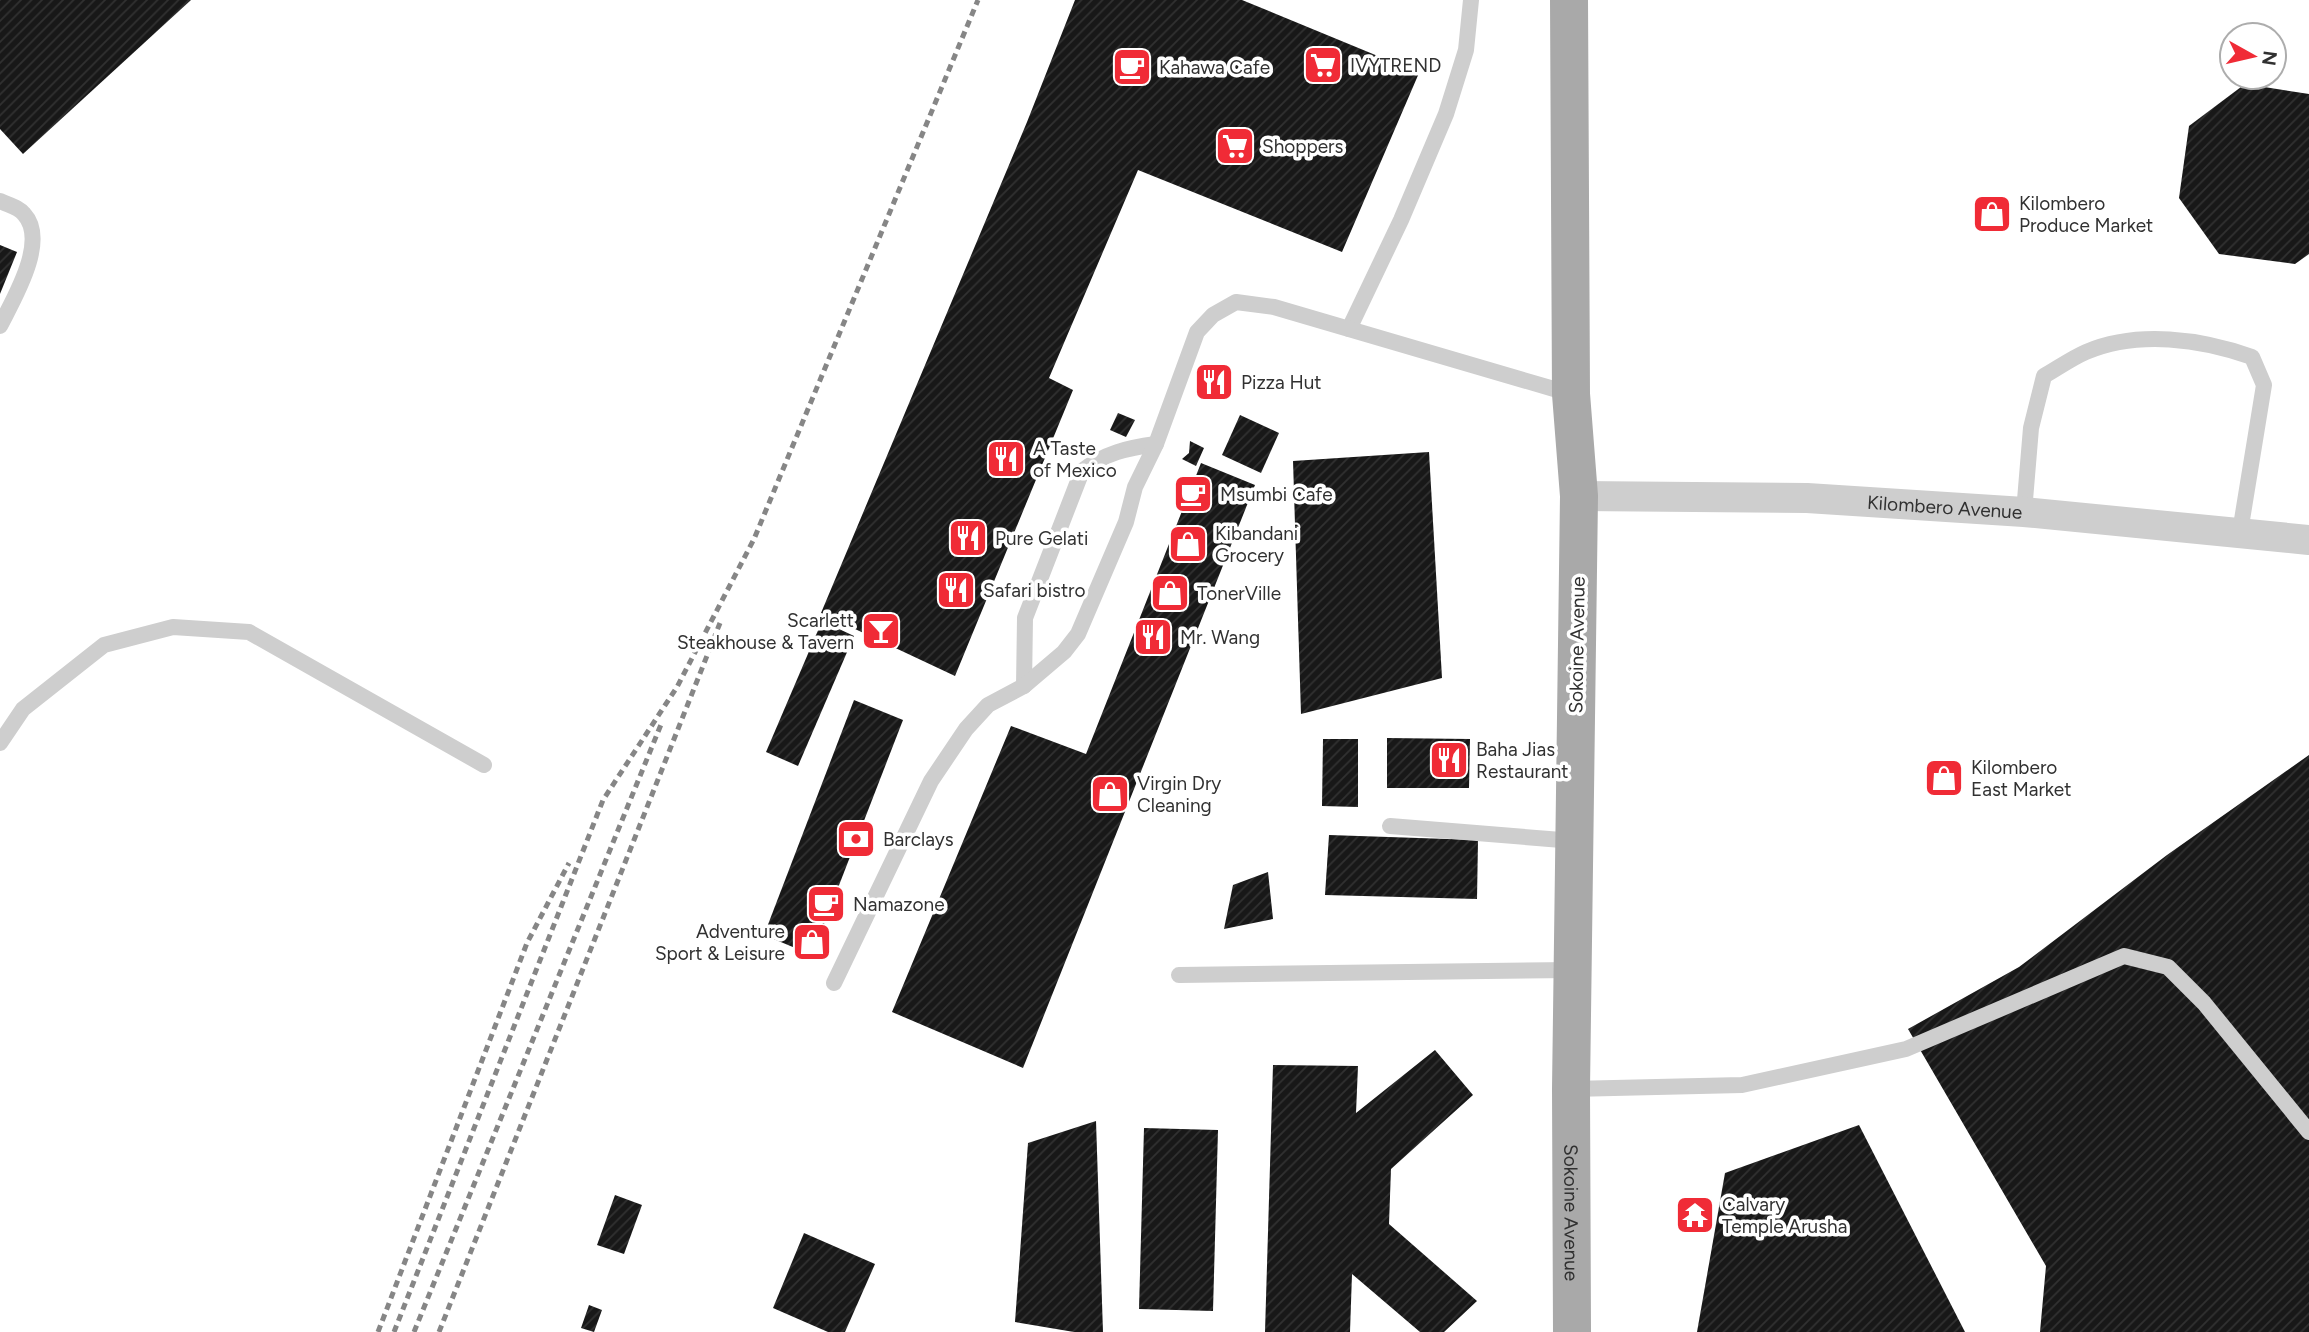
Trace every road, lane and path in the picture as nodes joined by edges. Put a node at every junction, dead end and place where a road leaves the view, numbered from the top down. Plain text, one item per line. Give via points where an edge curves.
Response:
1 (1471, 0) edge
2 (1569, 0) edge
3 (0, 201) edge
4 (0, 326) edge
5 (1349, 329) junction
6 (1571, 394) junction
7 (1156, 444) junction
8 (1578, 496) junction
9 (2024, 512) junction
10 (2240, 532) junction
11 (2309, 540) edge
12 (1024, 686) junction
13 (0, 743) edge
14 (484, 765) dead end
15 (1390, 826) dead end
16 (1574, 841) junction
17 (1573, 970) junction
18 (1179, 975) dead end
19 (834, 983) dead end
20 (1571, 1089) junction
21 (2309, 1132) edge
22 (1572, 1332) edge

1 - 5 lane via 1466,50 1446,114
2 - 6 main road, Sokoine Avenue
3 - 4 lane via 22,211 33,236 26,276
5 - 6 lane
5 - 7 lane via 1274,306 1236,302 1213,315 1197,332
6 - 8 main road, Sokoine Avenue
7 - 12 lane via 1078,634
7 - 12 lane via 1099,457 1082,471 1025,618
8 - 9 street, Kilombero Avenue via 1807,498
8 - 16 main road, Sokoine Avenue
9 - 10 street, Kilombero Avenue
9 - 10 lane via 2031,428 2044,376 2087,351 2129,341 2185,340 2252,357 2264,385
10 - 11 street, Kilombero Avenue
12 - 19 lane via 988,705 931,781
13 - 14 lane via 23,709 104,645 173,627 249,632
15 - 16 lane
16 - 17 main road, Sokoine Avenue
17 - 18 lane
17 - 20 main road, Sokoine Avenue
20 - 21 lane via 1742,1085 1906,1049 2124,956 2168,967 2204,1003
20 - 22 main road, Sokoine Avenue

